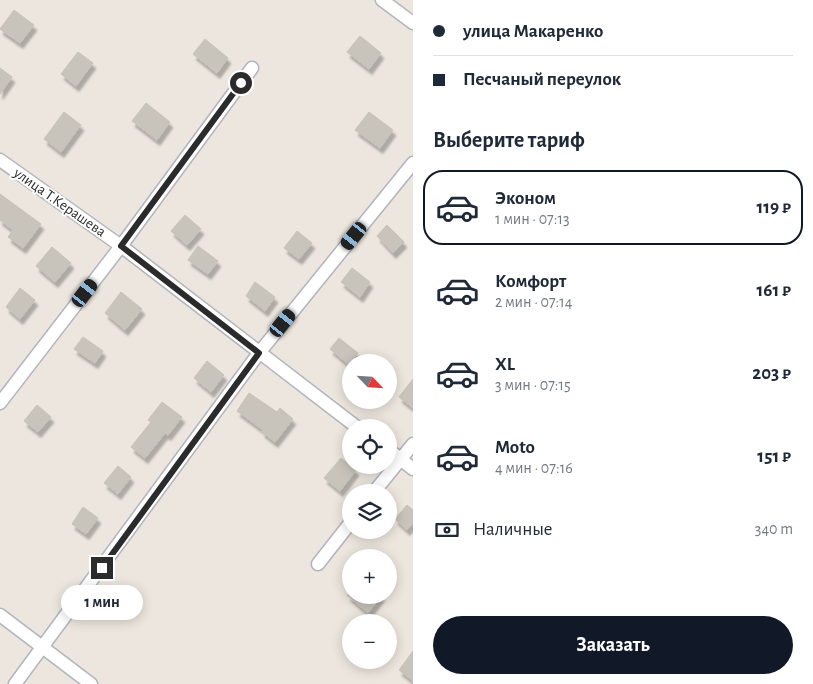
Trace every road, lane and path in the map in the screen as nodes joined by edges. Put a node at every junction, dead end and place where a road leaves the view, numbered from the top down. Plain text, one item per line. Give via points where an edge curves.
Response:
1 (382, 0) edge
2 (413, 23) edge
3 (252, 68) dead end
4 (0, 160) edge
5 (413, 163) edge
6 (121, 246) junction
7 (259, 353) junction
8 (0, 403) edge
9 (346, 419) edge
10 (413, 444) edge
11 (397, 457) edge
12 (400, 459) junction
13 (413, 469) edge
14 (380, 484) edge
15 (342, 533) edge
16 (318, 564) dead end
17 (0, 616) edge
18 (42, 648) junction
19 (15, 684) edge
20 (91, 684) edge

1 - 2 street
3 - 6 street
4 - 6 street, улица Т.Керашева
5 - 7 street
6 - 7 street, улица Т.Керашева
6 - 8 street
7 - 9 street, улица Т.Керашева
7 - 18 street
10 - 12 street
11 - 12 street
12 - 13 street
12 - 14 street
15 - 16 street
17 - 18 street
18 - 19 street
18 - 20 street

